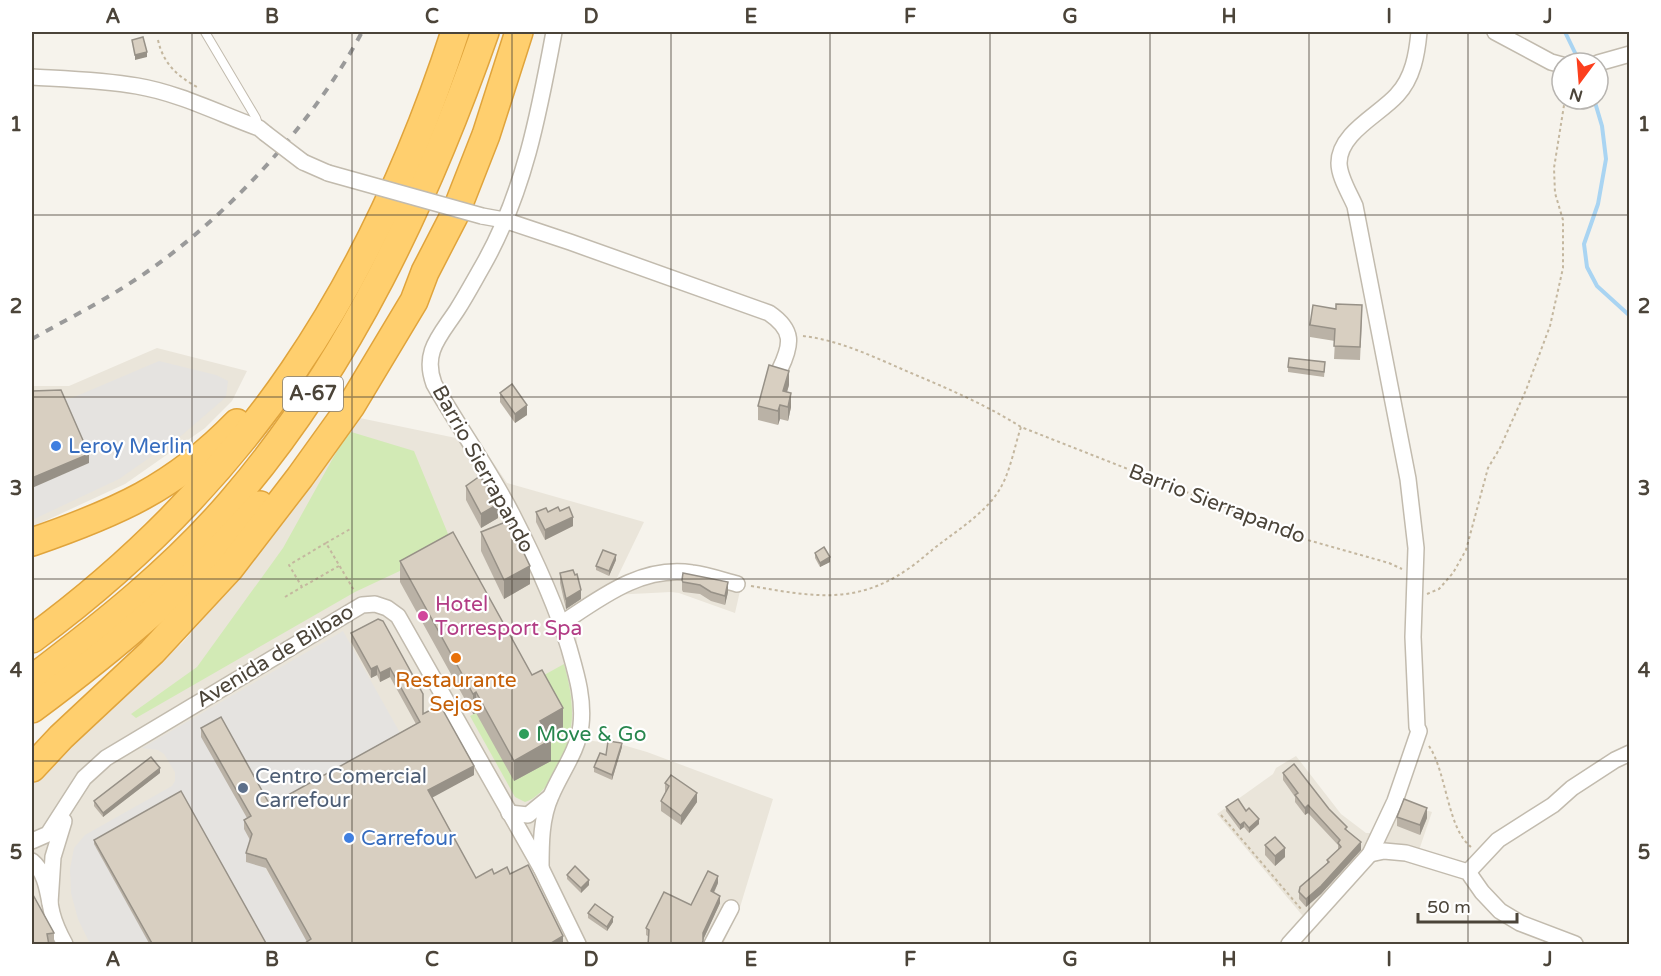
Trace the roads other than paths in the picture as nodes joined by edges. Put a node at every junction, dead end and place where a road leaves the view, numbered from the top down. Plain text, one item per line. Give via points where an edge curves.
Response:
1 (205, 32) edge
2 (455, 32) edge
3 (485, 32) edge
4 (519, 32) edge
5 (554, 32) edge
6 (1419, 32) edge
7 (1495, 32) edge
8 (1629, 54) edge
9 (1610, 60) edge
10 (1550, 61) edge
11 (32, 77) edge
12 (262, 131) junction
13 (387, 208) junction
14 (504, 220) junction
15 (425, 272) junction
16 (780, 369) edge
17 (32, 542) edge
18 (737, 584) road end
19 (561, 624) junction
20 (32, 639) edge
21 (32, 679) edge
22 (32, 709) edge
23 (1629, 753) edge
24 (32, 768) edge
25 (545, 802) junction
26 (68, 804) junction
27 (508, 813) junction
28 (522, 835) junction
29 (32, 841) edge
30 (1370, 854) junction
31 (32, 861) edge
32 (541, 868) junction
33 (1468, 872) junction
34 (50, 903) junction
35 (731, 908) dead end
36 (65, 945) edge
37 (578, 945) edge
38 (712, 945) edge
39 (1289, 945) edge
40 (1575, 945) edge

1 - 12 lane
2 - 13 highway, A-67
3 - 21 highway, A-67 via 432,168 388,265 336,359 298,415 231,502 183,553 129,603
4 - 15 highway via 473,169
5 - 14 street, Barrio Sierrapando via 533,140
6 - 30 street via 1415,63 1406,82 1343,146 1339,164 1355,206 1408,478 1416,548 1413,637 1419,731 1395,801
7 - 10 street
8 - 9 street
11 - 12 street via 139,86 181,98
12 - 14 street, bridge via 303,162 328,173
13 - 17 highway via 289,358 253,406 220,441 179,475 138,499
13 - 20 highway, A-67 via 322,330 234,452 138,553
14 - 16 street via 768,313 783,323 788,334 788,348
14 - 19 street, Barrio Sierrapando via 484,264 434,345 429,364 434,384 511,512
15 - 22 highway via 335,410 248,519 135,628
15 - 24 highway via 414,301 364,386 320,452 247,547 168,636
18 - 19 street via 691,572 648,577 622,584
19 - 25 street, Barrio Sierrapando via 580,690 581,725 567,767
23 - 33 street via 1498,840
25 - 27 street via 528,815
25 - 28 street, Barrio Sierrapando
25 - 32 street, Barrio Sierrapando
26 - 27 street, Avenida de Bilbao via 90,772 119,749 362,605 381,605 398,616
26 - 29 street, Avenida de Bilbao via 48,834
26 - 34 street, Avenida de Bilbao via 53,857
27 - 28 street, Barrio Sierrapando
28 - 32 street, Barrio Sierrapando
30 - 33 street via 1406,853
30 - 39 street
31 - 34 street, Avenida de Bilbao via 41,871
32 - 37 street, Barrio Sierrapando
33 - 40 street via 1500,911
34 - 36 street, Avenida de Bilbao
35 - 38 street

